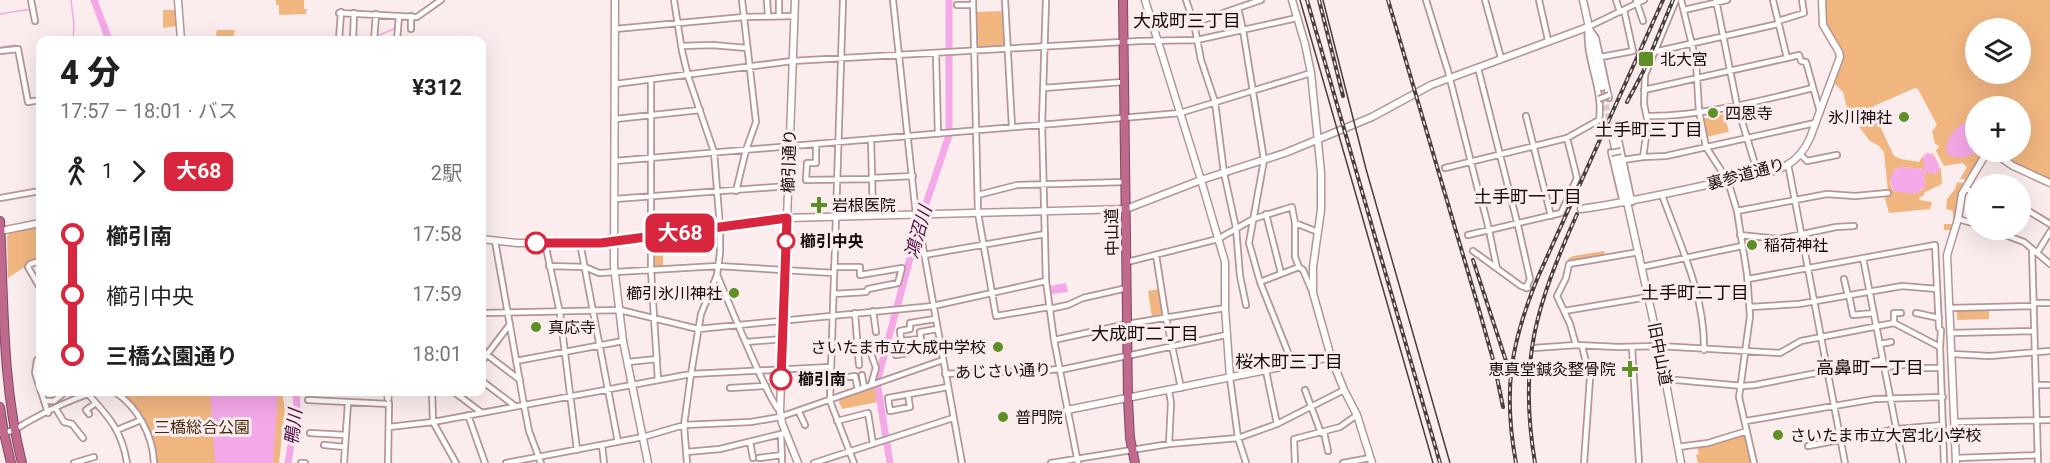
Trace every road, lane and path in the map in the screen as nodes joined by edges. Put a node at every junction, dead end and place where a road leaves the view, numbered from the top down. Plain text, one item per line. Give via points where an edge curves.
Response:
1 (31, 0) edge
2 (178, 0) edge
3 (441, 0) edge
4 (615, 0) edge
5 (674, 0) edge
6 (742, 0) edge
7 (767, 0) edge
8 (779, 0) edge
9 (795, 0) edge
10 (843, 0) edge
11 (893, 0) edge
12 (1005, 0) edge
13 (1046, 0) edge
14 (1123, 0) edge
15 (1145, 0) edge
16 (1186, 0) edge
17 (1261, 0) edge
18 (1292, 0) edge
19 (1426, 0) edge
20 (1485, 0) edge
21 (1539, 0) edge
22 (1583, 0) edge
23 (1616, 0) edge
24 (1644, 0) edge
25 (1676, 0) edge
26 (1681, 0) edge
27 (1727, 0) edge
28 (1773, 0) edge
29 (1802, 0) edge
30 (1822, 0) edge
31 (1716, 1) edge
32 (973, 2) edge
33 (1636, 2) edge
34 (957, 5) dead end
35 (1241, 5) edge
36 (1684, 10) junction
37 (1622, 11) junction
38 (354, 13) junction
39 (376, 14) junction
40 (399, 16) junction
41 (411, 16) junction
42 (768, 16) junction
43 (779, 16) junction
44 (794, 16) junction
45 (744, 17) junction
46 (1297, 18) junction
47 (35, 21) dead end
48 (1643, 21) dead end
49 (1778, 22) junction
50 (677, 23) junction
51 (1194, 23) junction
52 (1588, 27) junction
53 (411, 28) dead end
54 (615, 28) junction
55 (1244, 30) junction
56 (181, 36) edge
57 (339, 36) edge
58 (353, 36) edge
59 (374, 36) edge
60 (397, 36) edge
61 (1723, 36) junction
62 (1197, 40) junction
63 (1548, 40) junction
64 (1158, 41) junction
65 (1123, 42) junction
66 (1692, 43) junction
67 (681, 46) junction
68 (1045, 47) junction
69 (747, 48) junction
70 (1008, 50) junction
71 (0, 51) edge
72 (975, 51) junction
73 (1654, 52) junction
74 (936, 54) junction
75 (900, 56) junction
76 (1601, 57) junction
77 (1501, 58) junction
78 (1787, 58) junction
79 (842, 59) junction
80 (792, 61) junction
81 (750, 67) junction
82 (1478, 68) junction
83 (1730, 71) junction
84 (1311, 74) junction
85 (688, 76) junction
86 (1450, 78) junction
87 (1698, 78) junction
88 (651, 80) junction
89 (1123, 82) junction
90 (615, 84) junction
91 (1602, 87) tunnel mouth
92 (1043, 88) junction
93 (1814, 88) junction
94 (1253, 90) junction
95 (1644, 90) junction
96 (1599, 99) junction
97 (36, 101) edge
98 (1215, 102) junction
99 (1737, 105) junction
100 (700, 110) junction
101 (1699, 111) junction
102 (1820, 112) junction
103 (1180, 113) junction
104 (651, 116) junction
105 (1526, 116) dead end
106 (1647, 116) junction
107 (1124, 118) junction
108 (615, 119) junction
109 (1815, 123) junction
110 (1041, 124) junction
111 (1012, 127) junction
112 (976, 130) junction
113 (938, 134) junction
114 (908, 136) junction
115 (1567, 138) junction
116 (1616, 138) joint
117 (1747, 139) junction
118 (871, 140) junction
119 (1316, 140) junction
120 (839, 142) junction
121 (816, 144) junction
122 (789, 146) junction
123 (1533, 146) junction
124 (1706, 147) junction
125 (746, 150) junction
126 (1621, 151) junction
127 (714, 152) junction
128 (1800, 154) junction
129 (1500, 155) junction
130 (1837, 155) dead end
131 (1643, 157) junction
132 (650, 158) junction
133 (1264, 160) junction
134 (1623, 160) junction
135 (615, 161) junction
136 (1471, 162) junction
137 (2007, 162) edge
138 (1788, 164) junction
139 (1445, 168) dead end
140 (1224, 173) junction
141 (1758, 174) junction
142 (912, 176) junction
143 (872, 179) junction
144 (837, 180) junction
145 (1201, 180) junction
146 (1728, 181) junction
147 (1125, 182) junction
148 (2050, 183) edge
149 (1042, 184) junction
150 (788, 186) junction
151 (1965, 189) edge
152 (736, 190) junction
153 (36, 192) edge
154 (718, 192) junction
155 (1888, 193) dead end
156 (978, 195) junction
157 (1662, 195) junction
158 (651, 197) junction
159 (0, 198) edge
160 (615, 200) junction
161 (1794, 201) junction
162 (1628, 202) junction
163 (1126, 209) junction
164 (1581, 209) dead end
165 (1044, 210) junction
166 (1737, 211) junction
167 (978, 213) junction
168 (2031, 213) edge
169 (921, 214) junction
170 (1266, 214) junction
171 (873, 216) junction
172 (1551, 216) junction
173 (836, 217) junction
174 (787, 218) junction
175 (1252, 219) junction
176 (1958, 219) junction
177 (0, 221) edge
178 (1965, 221) edge
179 (1295, 223) junction
180 (1517, 223) junction
181 (36, 224) edge
182 (2050, 224) edge
183 (1854, 226) dead end
184 (720, 227) junction
185 (1236, 228) junction
186 (1488, 230) junction
187 (0, 231) edge
188 (1318, 232) junction
189 (2050, 232) edge
190 (1045, 234) junction
191 (1802, 234) junction
192 (1468, 235) dead end
193 (1740, 235) junction
194 (652, 237) junction
195 (1218, 239) junction
196 (486, 240) edge
197 (2019, 240) edge
198 (495, 241) junction
199 (613, 242) junction
200 (545, 243) junction
201 (580, 243) junction
202 (984, 244) junction
203 (1742, 246) junction
204 (2032, 249) junction
205 (1473, 251) dead end
206 (1639, 252) junction
207 (2037, 253) junction
208 (924, 255) junction
209 (1156, 255) junction
210 (1686, 258) junction
211 (1863, 258) junction
212 (36, 262) edge
213 (1126, 262) junction
214 (2049, 262) edge
215 (549, 266) junction
216 (718, 266) junction
217 (585, 267) junction
218 (1313, 267) junction
219 (1642, 267) junction
220 (1301, 268) junction
221 (1497, 268) junction
222 (1807, 268) junction
223 (651, 270) junction
224 (785, 270) junction
225 (834, 270) junction
226 (614, 271) junction
227 (1281, 273) junction
228 (717, 275) junction
229 (1748, 279) junction
230 (1844, 279) dead end
231 (1310, 280) junction
232 (36, 281) edge
233 (1046, 281) junction
234 (1260, 282) junction
235 (1127, 288) junction
236 (1937, 289) junction
237 (1870, 292) junction
238 (992, 293) junction
239 (834, 294) junction
240 (1550, 294) dead end
241 (1557, 296) junction
242 (1848, 296) junction
243 (1648, 297) junction
244 (1814, 301) junction
245 (2050, 303) edge
246 (1246, 305) dead end
247 (2034, 305) junction
248 (933, 306) junction
249 (1750, 307) junction
250 (1049, 308) junction
251 (1225, 308) junction
252 (1950, 308) junction
253 (620, 310) junction
254 (593, 311) junction
255 (873, 311) junction
256 (1564, 311) junction
257 (508, 312) junction
258 (486, 313) edge
259 (560, 313) junction
260 (855, 313) junction
261 (1875, 313) junction
262 (1901, 313) dead end
263 (1916, 313) dead end
264 (832, 315) junction
265 (1166, 318) junction
266 (1939, 318) junction
267 (654, 319) junction
268 (935, 319) junction
269 (783, 321) junction
270 (1894, 323) junction
271 (510, 324) junction
272 (1127, 324) junction
273 (739, 325) junction
274 (1877, 326) junction
275 (698, 328) junction
276 (937, 329) junction
277 (2034, 331) junction
278 (876, 332) dead end
279 (1951, 333) junction
280 (1226, 334) junction
281 (1820, 337) junction
282 (783, 339) junction
283 (1054, 340) junction
284 (623, 341) junction
285 (901, 341) junction
286 (746, 342) junction
287 (1891, 342) dead end
288 (600, 345) junction
289 (1576, 345) junction
290 (1880, 345) junction
291 (1171, 346) junction
292 (1582, 346) junction
293 (1659, 346) junction
294 (1632, 347) junction
295 (1940, 347) junction
296 (1534, 348) dead end
297 (1704, 350) junction
298 (486, 351) edge
299 (870, 351) dead end
300 (2050, 351) edge
301 (564, 352) junction
302 (1747, 352) junction
303 (2035, 352) junction
304 (486, 354) edge
305 (1952, 354) junction
306 (896, 355) dead end
307 (1127, 356) junction
308 (1331, 357) junction
309 (657, 359) junction
310 (943, 360) junction
311 (1883, 360) junction
312 (516, 361) junction
313 (628, 362) junction
314 (859, 365) dead end
315 (1293, 365) junction
316 (831, 367) junction
317 (1885, 367) junction
318 (1941, 368) junction
319 (782, 369) junction
320 (1060, 369) junction
321 (759, 370) junction
322 (1828, 370) junction
323 (1266, 371) junction
324 (691, 374) junction
325 (945, 374) junction
326 (862, 375) dead end
327 (849, 377) dead end
328 (1230, 378) junction
329 (1665, 379) junction
330 (520, 380) junction
331 (658, 380) junction
332 (809, 382) dead end
333 (830, 382) junction
334 (486, 384) edge
335 (633, 384) junction
336 (873, 384) junction
337 (2050, 385) edge
338 (766, 386) junction
339 (1740, 386) junction
340 (2036, 386) junction
341 (864, 387) junction
342 (948, 387) junction
343 (730, 388) dead end
344 (1181, 388) junction
345 (608, 389) junction
346 (858, 390) junction
347 (1305, 390) dead end
348 (1344, 390) junction
349 (1169, 391) junction
350 (908, 394) junction
351 (42, 396) edge
352 (60, 396) edge
353 (80, 396) edge
354 (90, 396) edge
355 (120, 396) edge
356 (321, 396) edge
357 (432, 396) edge
358 (461, 396) edge
359 (570, 396) junction
360 (1891, 397) junction
361 (1943, 397) junction
362 (389, 398) edge
363 (1128, 399) junction
364 (308, 400) dead end
365 (321, 400) junction
366 (44, 401) junction
367 (830, 401) junction
368 (348, 402) junction
369 (96, 403) junction
370 (524, 405) junction
371 (516, 406) junction
372 (1834, 406) junction
373 (0, 407) edge
374 (1311, 407) junction
375 (56, 409) junction
376 (1068, 410) junction
377 (799, 412) junction
378 (48, 413) junction
379 (482, 413) junction
380 (89, 414) dead end
381 (780, 414) junction
382 (468, 415) junction
383 (1357, 415) junction
384 (953, 418) junction
385 (141, 420) junction
386 (2050, 420) edge
387 (837, 421) junction
388 (1746, 421) junction
389 (2036, 421) junction
390 (433, 422) junction
391 (1955, 422) junction
392 (1277, 424) junction
393 (684, 425) junction
394 (805, 425) dead end
395 (1943, 425) junction
396 (389, 427) junction
397 (1897, 429) junction
398 (117, 430) junction
399 (1747, 431) junction
400 (14, 432) junction
401 (1322, 432) junction
402 (2, 433) edge
403 (309, 433) dead end
404 (783, 434) junction
405 (346, 435) junction
406 (643, 437) junction
407 (83, 438) dead end
408 (1238, 438) junction
409 (1842, 440) junction
410 (618, 442) junction
411 (750, 442) junction
412 (873, 444) junction
413 (1169, 444) junction
414 (324, 445) dead end
415 (602, 445) junction
416 (345, 447) junction
417 (1678, 447) junction
418 (1808, 447) dead end
419 (578, 450) junction
420 (1132, 450) junction
421 (1328, 451) dead end
422 (686, 452) junction
423 (850, 452) junction
424 (782, 455) junction
425 (2038, 456) junction
426 (537, 457) junction
427 (91, 460) edge
428 (1371, 460) edge
429 (1956, 460) edge
430 (1077, 461) edge
431 (513, 462) edge
432 (11, 463) edge
433 (22, 463) edge
434 (74, 463) edge
435 (127, 463) edge
436 (154, 463) edge
437 (344, 463) edge
438 (388, 463) edge
439 (456, 463) edge
440 (485, 463) edge
441 (506, 463) edge
442 (541, 463) edge
443 (604, 463) edge
444 (648, 463) edge
445 (687, 463) edge
446 (782, 463) edge
447 (798, 463) edge
448 (814, 463) edge
449 (854, 463) edge
450 (962, 463) edge
451 (1051, 463) edge
452 (1135, 463) edge
453 (1246, 463) edge
454 (1295, 463) edge
455 (1343, 463) edge
456 (1584, 463) edge
457 (1640, 463) edge
458 (1681, 463) edge
459 (1754, 463) edge
460 (1845, 463) edge
461 (1903, 463) edge
462 (1944, 463) edge
463 (2038, 463) edge

1 - 47 street
2 - 56 street
3 - 41 street via 417,17
4 - 54 street
5 - 50 street
6 - 45 street
7 - 42 street
8 - 43 street
9 - 44 street, 櫛引通り
10 - 79 street
11 - 75 street
12 - 70 street
13 - 68 street
14 - 65 highway, 中山道
15 - 64 street
16 - 51 street
17 - 35 street
18 - 46 street
19 - 86 street
20 - 77 street
21 - 63 street
22 - 52 street
23 - 37 street
24 - 33 street
25 - 73 street
26 - 36 street
27 - 31 street
28 - 49 street
29 - 49 street via 1804,13
30 - 102 street, 裏参道通り via 1823,25 1840,55
31 - 36 street
31 - 61 street
32 - 34 street
32 - 72 street
33 - 37 street
33 - 48 street
35 - 51 street
35 - 55 street
36 - 66 street
37 - 52 street
37 - 76 street via 1633,51
38 - 39 street
38 - 57 street via 340,13
38 - 58 street
39 - 40 street
39 - 59 street
40 - 41 street
40 - 60 street
41 - 53 street
42 - 43 street
42 - 45 street
43 - 44 street
44 - 80 street, 櫛引通り
45 - 50 street
45 - 69 street
46 - 55 street
46 - 84 street
49 - 61 street
49 - 78 street
50 - 54 street
50 - 67 street
51 - 62 street
52 - 63 street
52 - 76 street
52 - 91 street
52 - 96 street via 1587,41
54 - 90 street
55 - 62 street
55 - 94 street
61 - 66 street
61 - 83 street
62 - 64 street
62 - 98 street
63 - 77 street
64 - 65 street
64 - 103 street
65 - 68 street
65 - 89 highway, 中山道
66 - 73 street
66 - 87 street
67 - 69 street
67 - 85 street
68 - 70 street
68 - 92 street
69 - 81 street
70 - 72 street
70 - 111 street
71 - 97 street via 18,49 28,102
72 - 74 street
72 - 112 street
73 - 95 street
74 - 75 street
74 - 113 street
75 - 79 street
75 - 114 street
76 - 96 street, bridge via 1609,97
77 - 82 street
78 - 83 street
78 - 93 street via 1798,55 1806,62
79 - 80 street
79 - 120 street
80 - 81 street
80 - 122 street, 櫛引通り
81 - 85 street
81 - 125 street via 756,122
82 - 86 street
82 - 129 street
83 - 87 street
83 - 99 street
84 - 94 street
84 - 119 street
85 - 88 street
85 - 100 street
86 - 119 street
86 - 136 street
87 - 95 street
87 - 101 street
88 - 90 street
88 - 104 street
89 - 92 street
89 - 107 highway, 中山道
90 - 108 street
92 - 110 street
93 - 99 street
93 - 102 street
94 - 98 street
94 - 133 street
95 - 106 street
96 - 115 street via 1599,120
98 - 103 street
98 - 140 street
99 - 101 street
99 - 117 street
100 - 104 street
100 - 127 street
101 - 106 street
101 - 124 street
102 - 109 street, 裏参道通り
103 - 107 street
103 - 145 street
104 - 108 street
104 - 132 street
105 - 123 street
106 - 131 street
107 - 110 street
107 - 147 highway, 中山道
108 - 135 street
109 - 117 street
109 - 128 street, 裏参道通り
110 - 111 street
110 - 149 street
111 - 112 street
112 - 113 street
112 - 156 street
113 - 114 street
114 - 118 street
114 - 142 street
115 - 123 street
115 - 172 street via 1577,178 1561,213
116 - 126 street
116 - 162 street, 旧中山道
117 - 124 street
117 - 141 street
118 - 120 street
118 - 143 street
119 - 133 street
119 - 188 street via 1321,189
120 - 121 street
120 - 144 street
121 - 122 street
121 - 144 street via 816,163 807,163 806,180
122 - 125 street
122 - 150 street, 櫛引通り
123 - 129 street
123 - 172 street
124 - 131 street
124 - 146 street
125 - 127 street
125 - 152 street
126 - 134 street
126 - 162 street, bridge via 1611,152
127 - 132 street
127 - 154 street
128 - 130 street via 1807,161
128 - 138 street, 裏参道通り
129 - 136 street
129 - 180 street
131 - 134 street
132 - 135 street
132 - 158 street
133 - 140 street
133 - 175 street
134 - 162 street
135 - 160 street
136 - 139 street
136 - 186 street
137 - 148 street
138 - 141 street, 裏参道通り
138 - 161 street
140 - 145 street
140 - 185 street
141 - 146 street, 裏参道通り
142 - 143 street
142 - 169 street
143 - 144 street
143 - 171 street
144 - 173 street
145 - 163 street
145 - 195 street
146 - 157 street, 裏参道通り
146 - 166 street
147 - 149 street
147 - 163 highway, 中山道
149 - 156 street via 1017,185
149 - 165 street
150 - 152 street
150 - 174 street, 櫛引通り
151 - 176 street
152 - 154 street
153 - 159 street
154 - 158 street
154 - 184 street
155 - 161 street via 1827,194
156 - 167 street
157 - 162 street, 裏参道通り
157 - 210 street
158 - 160 street
158 - 194 street
160 - 199 street
161 - 166 street
161 - 191 street
162 - 164 street, 裏参道通り
162 - 206 street, 旧中山道
163 - 165 street
163 - 213 highway, 中山道
165 - 167 street
165 - 190 street
166 - 193 street
167 - 169 street
167 - 202 street
168 - 182 street
169 - 171 street
169 - 208 street
170 - 175 street
170 - 179 street via 1292,207
170 - 227 street
171 - 173 street
172 - 180 street
173 - 174 street
173 - 225 street
174 - 184 street
174 - 224 street, 櫛引通り
175 - 185 street
175 - 234 street via 1249,243
176 - 178 street
176 - 252 street via 1947,255
177 - 187 highway
179 - 188 street
179 - 220 street via 1295,258
180 - 186 street
180 - 221 street via 1530,279 1527,288
181 - 187 street
183 - 191 street
184 - 194 street
184 - 216 street
185 - 195 street
185 - 246 street
186 - 192 street
186 - 221 street
187 - 400 highway via 7,381
188 - 218 street
189 - 207 street
190 - 202 street
190 - 233 street
191 - 193 street via 1779,239
191 - 222 street
193 - 203 street
194 - 199 street
194 - 223 street
195 - 209 street
195 - 251 street via 1225,262
196 - 198 street
197 - 204 street
198 - 200 street
198 - 257 street
199 - 201 street
199 - 226 street
200 - 201 street
200 - 215 street
201 - 217 street
202 - 208 street
202 - 238 street
203 - 210 street
203 - 229 street
204 - 207 street
204 - 247 street
205 - 221 street
206 - 219 street, 旧中山道
206 - 241 street via 1569,264
207 - 214 street
208 - 248 street
209 - 213 street
209 - 265 street
210 - 219 street
210 - 297 street via 1697,292
211 - 222 street
211 - 236 street via 1935,245
211 - 237 street
212 - 232 street via 28,267
213 - 235 highway, 中山道
215 - 217 street
215 - 259 street
216 - 223 street
216 - 224 street
216 - 228 street
217 - 226 street via 599,273
217 - 254 street
218 - 220 street
218 - 231 street
219 - 243 street, 旧中山道
220 - 227 street
220 - 231 street
222 - 229 street
222 - 244 street
223 - 226 street
223 - 267 street
224 - 225 street
224 - 269 street, 櫛引通り
225 - 239 street
225 - 239 street via 860,267 860,274 902,268 898,283 866,292
226 - 253 street
227 - 234 street
228 - 273 street
228 - 275 street
229 - 249 street
230 - 242 street
231 - 308 street
233 - 238 street
233 - 250 street
234 - 315 street
235 - 250 street
235 - 272 highway, 中山道
236 - 237 street via 1902,286
236 - 266 street
237 - 242 street
237 - 261 street
238 - 248 street
238 - 250 street via 996,316
239 - 264 street
240 - 241 street
241 - 256 street
242 - 244 street
242 - 261 street via 1852,315
243 - 256 street
243 - 293 street, 旧中山道
244 - 249 street
244 - 281 street
245 - 247 street
247 - 252 street
247 - 277 street
248 - 255 street
248 - 268 street
249 - 302 street
250 - 283 street
251 - 265 street
251 - 280 street
252 - 279 street
253 - 254 street
253 - 267 street
253 - 284 street
254 - 259 street
254 - 288 street
255 - 260 street
255 - 278 street
256 - 289 street
257 - 258 street
257 - 259 street
257 - 271 street
259 - 301 street
260 - 264 street
260 - 314 street
261 - 274 street
262 - 270 street via 1894,313
263 - 266 street
264 - 269 street
264 - 316 street
265 - 272 street
265 - 291 street
266 - 295 street
267 - 275 street
267 - 309 street
268 - 276 street
268 - 285 street via 910,323 910,329 900,331
269 - 273 street
269 - 282 street, 櫛引通り
270 - 274 street
270 - 295 street
271 - 298 street
271 - 312 street
272 - 283 street
272 - 307 highway, 中山道
273 - 275 street
273 - 286 street
274 - 281 street
274 - 290 street
275 - 324 street
276 - 285 street via 920,332 921,339
276 - 310 street
277 - 279 street
277 - 303 street
279 - 305 street
280 - 291 street, あじさい通り
280 - 328 street
281 - 302 street via 1801,341 1780,353
281 - 322 street
282 - 286 street
282 - 319 street, 櫛引通り
283 - 320 street
284 - 288 street
284 - 313 street
285 - 306 street via 906,353
286 - 321 street
287 - 290 street
288 - 301 street
288 - 345 street
289 - 292 street
289 - 296 street
290 - 311 street
291 - 307 street, あじさい通り
291 - 344 street
292 - 294 street
292 - 456 street via 1590,381
293 - 294 street
293 - 297 street
293 - 329 street, 旧中山道
294 - 457 street
295 - 318 street
297 - 302 street
299 - 336 street via 876,368
300 - 303 street
301 - 312 street
301 - 359 street
302 - 339 street
303 - 305 street
303 - 340 street
304 - 330 street
305 - 391 street
307 - 320 street, あじさい通り
307 - 363 highway, 中山道
308 - 315 street
308 - 348 street
309 - 313 street
309 - 331 street
310 - 325 street
310 - 336 street
311 - 317 street
311 - 322 street
312 - 330 street
313 - 335 street
315 - 323 street
316 - 319 street
316 - 333 street
317 - 318 street via 1913,364 1914,368
317 - 360 street
318 - 361 street
319 - 321 street
319 - 381 street, 櫛引通り
320 - 325 street, あじさい通り
320 - 376 street
321 - 324 street
321 - 338 street
322 - 339 street
322 - 372 street
323 - 328 street
323 - 392 street
324 - 331 street
324 - 393 street
325 - 342 street
326 - 341 street
327 - 346 street via 855,376
328 - 344 street
328 - 408 street
329 - 339 street
329 - 417 street, 旧中山道
330 - 370 street
331 - 335 street
332 - 333 street
333 - 367 street
334 - 371 street
335 - 345 street
335 - 406 street
336 - 341 street
337 - 340 street
338 - 343 street
338 - 381 street
339 - 388 street
340 - 389 street
341 - 346 street
342 - 350 street
342 - 384 street
344 - 349 street
345 - 359 street
345 - 410 street
346 - 367 street
347 - 374 street
348 - 374 street
348 - 383 street
349 - 363 street
349 - 413 street
350 - 350 street via 888,398 890,411 910,407
351 - 366 street
352 - 366 street
353 - 375 street
354 - 369 street
355 - 385 street
356 - 365 street
357 - 390 street
358 - 379 street
359 - 370 street
359 - 419 street
360 - 361 street
360 - 372 street
360 - 397 street
361 - 395 street
362 - 368 street
362 - 396 street
363 - 376 street
363 - 420 highway, 中山道
364 - 365 street
365 - 368 street
366 - 378 street
367 - 377 street
367 - 387 street
368 - 405 street
369 - 380 street via 86,410
369 - 398 street
370 - 371 street
370 - 426 street
371 - 379 street
372 - 388 street
372 - 409 street
373 - 402 highway
374 - 392 street
374 - 401 street
375 - 378 street
375 - 407 street via 64,422 72,424
376 - 430 street
377 - 381 street
377 - 394 street
378 - 400 street
379 - 382 street
381 - 393 street via 751,422
381 - 404 street, 櫛引通り
382 - 390 street
382 - 440 street
383 - 401 street via 1340,427
383 - 428 street
384 - 412 street
384 - 450 street
385 - 398 street
385 - 436 street
386 - 389 street
387 - 412 street via 868,413
387 - 423 street
388 - 399 street
389 - 391 street
389 - 425 street
390 - 396 street
390 - 439 street
391 - 429 street
392 - 408 street
393 - 406 street
393 - 422 street
395 - 397 street
395 - 462 street
396 - 438 street
397 - 409 street
397 - 461 street
398 - 435 street
399 - 417 street
399 - 459 street
400 - 402 street
400 - 433 highway
401 - 421 street
401 - 454 street via 1294,439
402 - 432 highway
403 - 405 street
404 - 411 street
404 - 424 street
404 - 447 street, 櫛引通り
405 - 416 street
406 - 410 street
406 - 444 street
408 - 413 street
408 - 453 street
409 - 418 street
409 - 460 street
410 - 415 street
411 - 422 street
411 - 424 street via 756,458
412 - 423 street
413 - 420 street
414 - 416 street
415 - 419 street
415 - 443 street
416 - 437 street
417 - 458 street, 旧中山道
419 - 426 street
420 - 430 street
420 - 452 highway, 中山道
422 - 445 street
423 - 448 street
423 - 449 street
424 - 446 street
425 - 429 street
425 - 463 street
426 - 431 street
426 - 442 street
427 - 434 street
428 - 455 street
430 - 451 street
431 - 441 street

